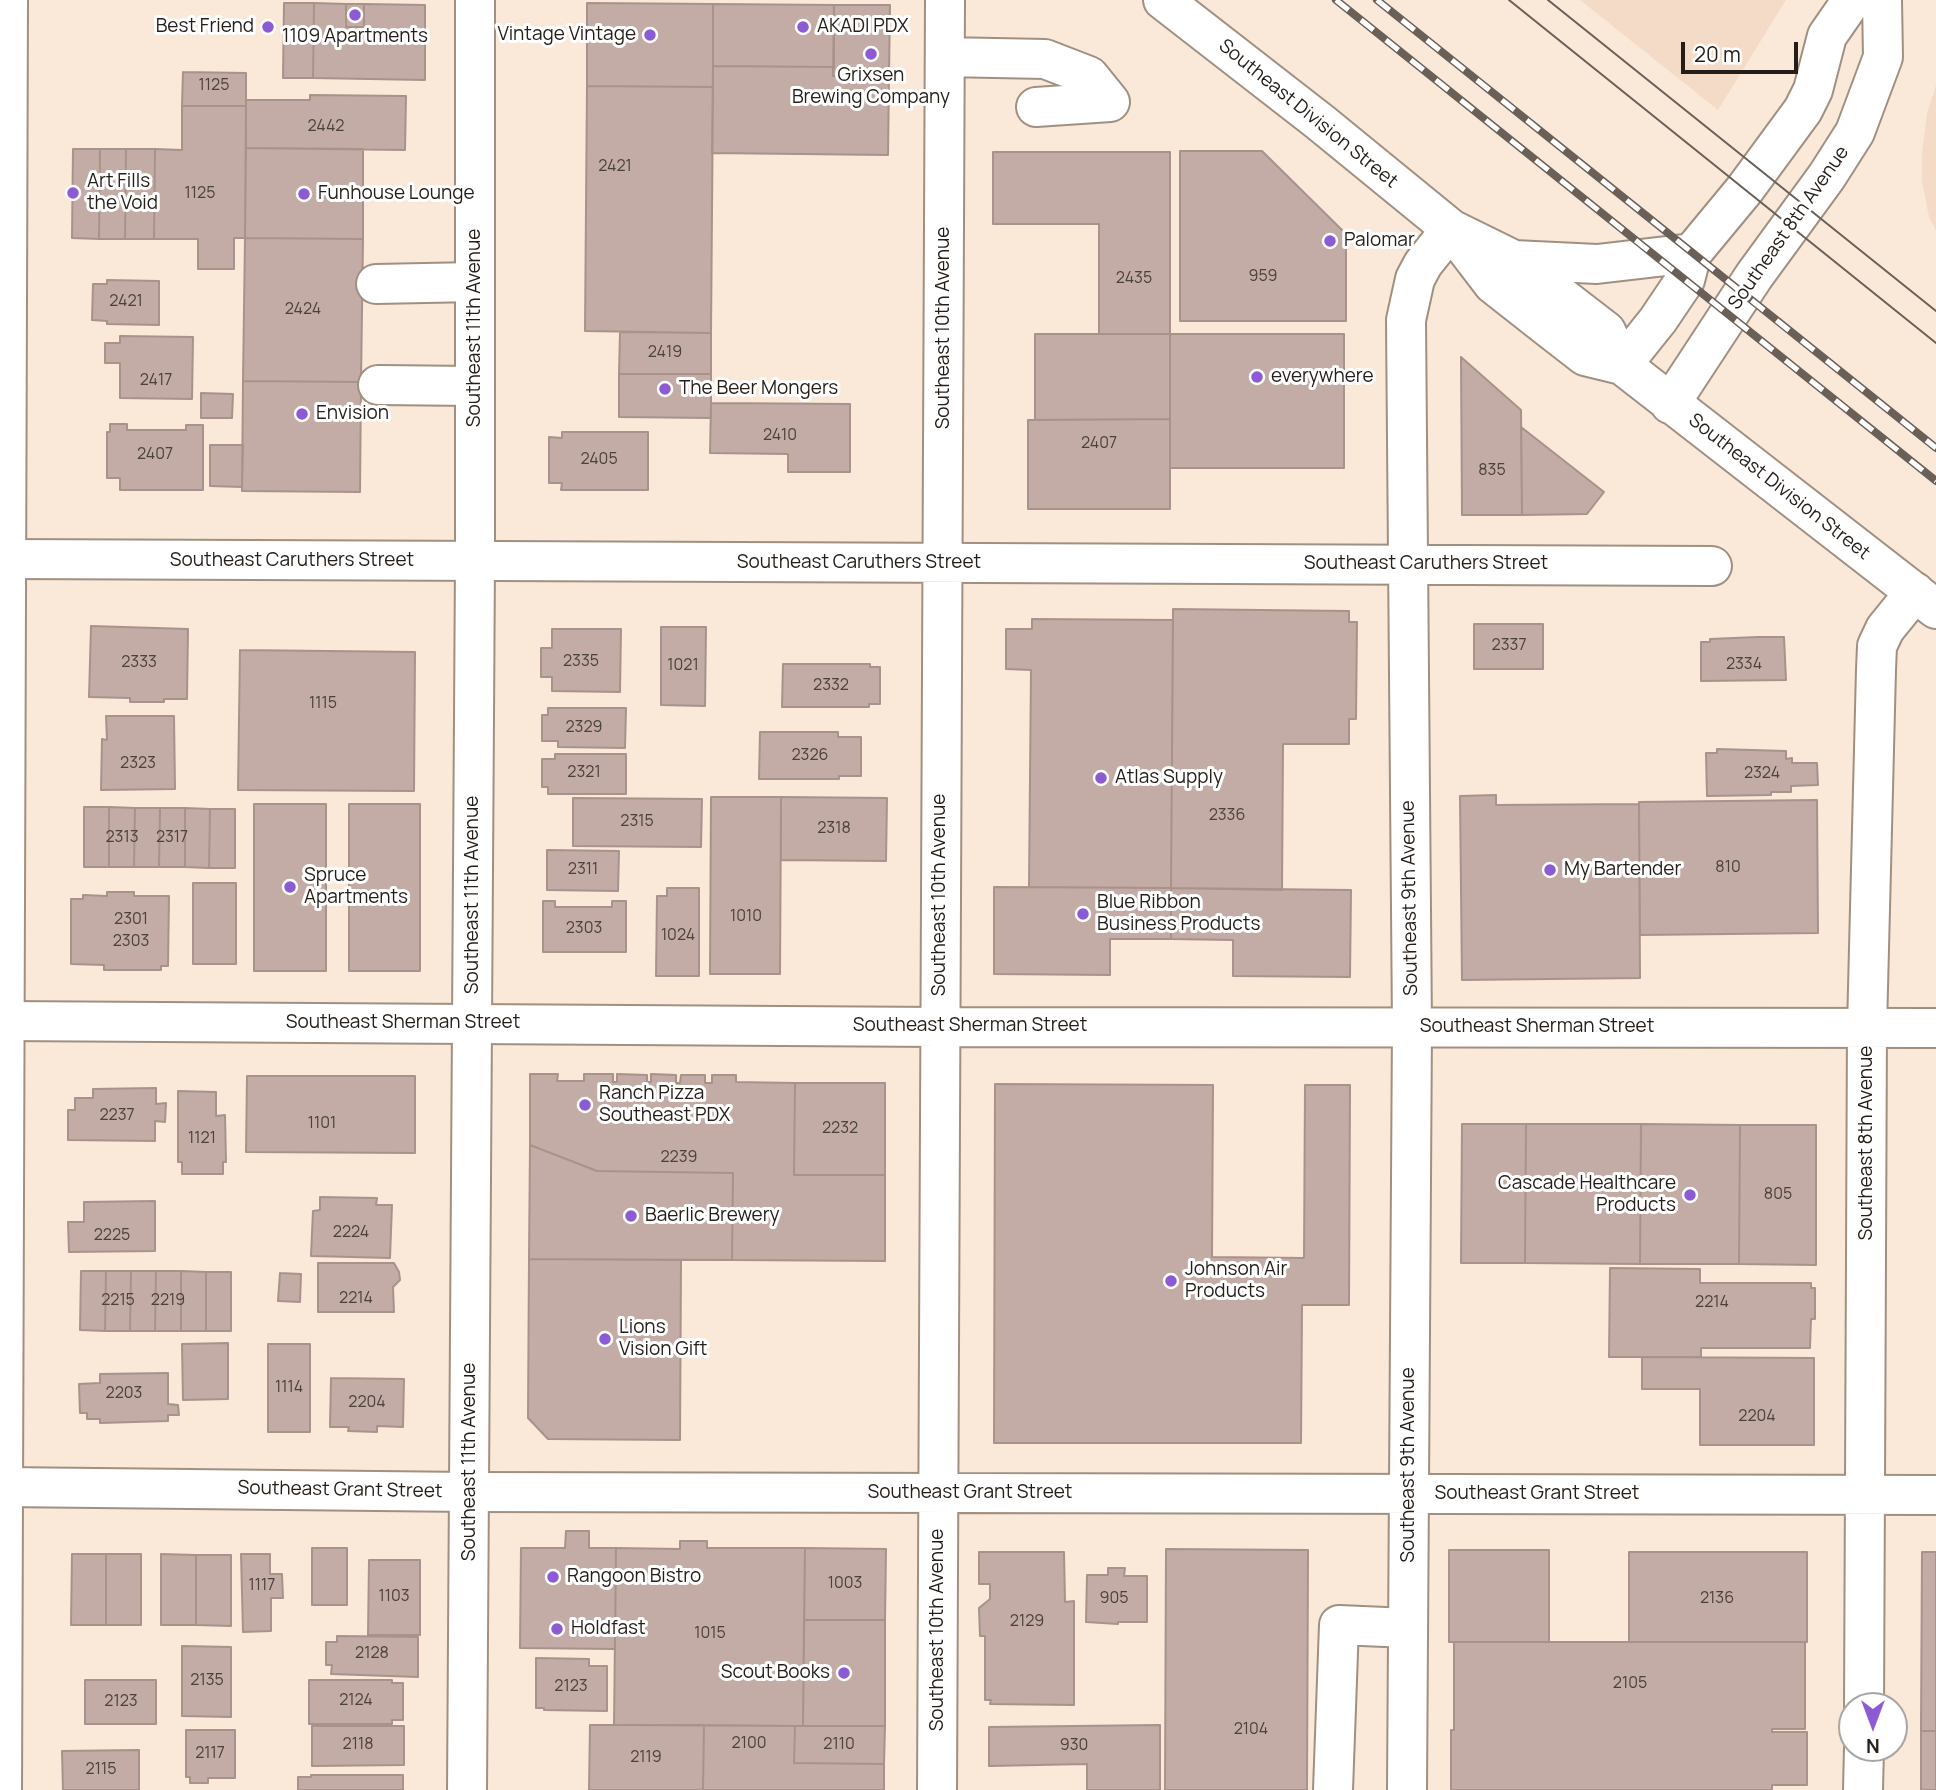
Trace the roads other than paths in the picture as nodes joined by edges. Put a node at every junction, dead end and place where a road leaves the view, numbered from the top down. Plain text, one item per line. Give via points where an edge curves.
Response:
1 (8, 0) edge
2 (475, 0) edge
3 (945, 0) edge
4 (1163, 0) edge
5 (1852, 0) edge
6 (1882, 0) edge
7 (945, 57) junction
8 (4, 71) edge
9 (1036, 107) dead end
10 (1451, 229) junction
11 (1692, 253) junction
12 (1514, 260) junction
13 (475, 282) junction
14 (376, 284) dead end
15 (1622, 365) junction
16 (4, 379) edge
17 (378, 386) dead end
18 (475, 386) junction
19 (1670, 404) junction
20 (3, 508) edge
21 (7, 559) junction
22 (475, 562) junction
23 (943, 564) junction
24 (1407, 564) junction
25 (1712, 566) dead end
26 (1925, 600) edge
27 (2, 909) edge
28 (5, 1021) junction
29 (472, 1023) junction
30 (939, 1027) junction
31 (1412, 1027) junction
32 (1867, 1028) junction
33 (1936, 1028) edge
34 (3, 1487) junction
35 (470, 1492) junction
36 (938, 1493) junction
37 (1408, 1494) junction
38 (1865, 1495) junction
39 (1936, 1495) edge
40 (1408, 1628) junction
41 (1864, 1692) edge
42 (1864, 1762) edge
43 (2, 1790) edge
44 (467, 1790) edge
45 (937, 1790) edge
46 (1333, 1790) edge
47 (1407, 1790) edge
48 (1863, 1790) edge

1 - 8 street
2 - 13 street, Southeast 11th Avenue
3 - 7 street, Southeast 10th Avenue
4 - 10 street, Southeast Division Street
5 - 11 street via 1827,36 1803,110
6 - 19 street, Southeast 8th Avenue via 1884,57 1856,132
7 - 9 street via 1045,59 1089,76 1110,102
7 - 23 street, Southeast 10th Avenue
8 - 16 street
10 - 12 street, Southeast Division Street
10 - 15 street, Southeast Division Street via 1493,284 1585,356
10 - 24 street, Southeast 9th Avenue via 1415,278 1406,320
11 - 12 street via 1597,264
11 - 15 street via 1685,281
12 - 15 street, Southeast Division Street via 1606,331
13 - 14 street
13 - 18 street, Southeast 11th Avenue
15 - 19 street, Southeast Division Street
16 - 20 street
17 - 18 street
18 - 22 street, Southeast 11th Avenue
19 - 26 street, Southeast Division Street
20 - 21 street
21 - 22 street, Southeast Caruthers Street
21 - 27 street
22 - 23 street, Southeast Caruthers Street
22 - 29 street, Southeast 11th Avenue
23 - 24 street, Southeast Caruthers Street
23 - 30 street, Southeast 10th Avenue
24 - 25 street, Southeast Caruthers Street
24 - 31 street, Southeast 9th Avenue
26 - 32 street, Southeast 8th Avenue via 1885,629 1877,646
27 - 28 street
28 - 29 street, Southeast Sherman Street
28 - 34 street
29 - 30 street, Southeast Sherman Street
29 - 35 street, Southeast 11th Avenue
30 - 31 street, Southeast Sherman Street
30 - 36 street, Southeast 10th Avenue
31 - 32 street, Southeast Sherman Street
31 - 37 street, Southeast 9th Avenue
32 - 33 street, Southeast Sherman Street
32 - 38 street, Southeast 8th Avenue
34 - 35 street, Southeast Grant Street
34 - 43 street
35 - 36 street, Southeast Grant Street
35 - 44 street, Southeast 11th Avenue
36 - 37 street, Southeast Grant Street
36 - 45 street, Southeast 10th Avenue
37 - 38 street, Southeast Grant Street
37 - 40 street, Southeast 9th Avenue
38 - 39 street, Southeast Grant Street
38 - 41 street, Southeast 8th Avenue
40 - 46 street via 1339,1625
40 - 47 street, Southeast 9th Avenue
42 - 48 street

